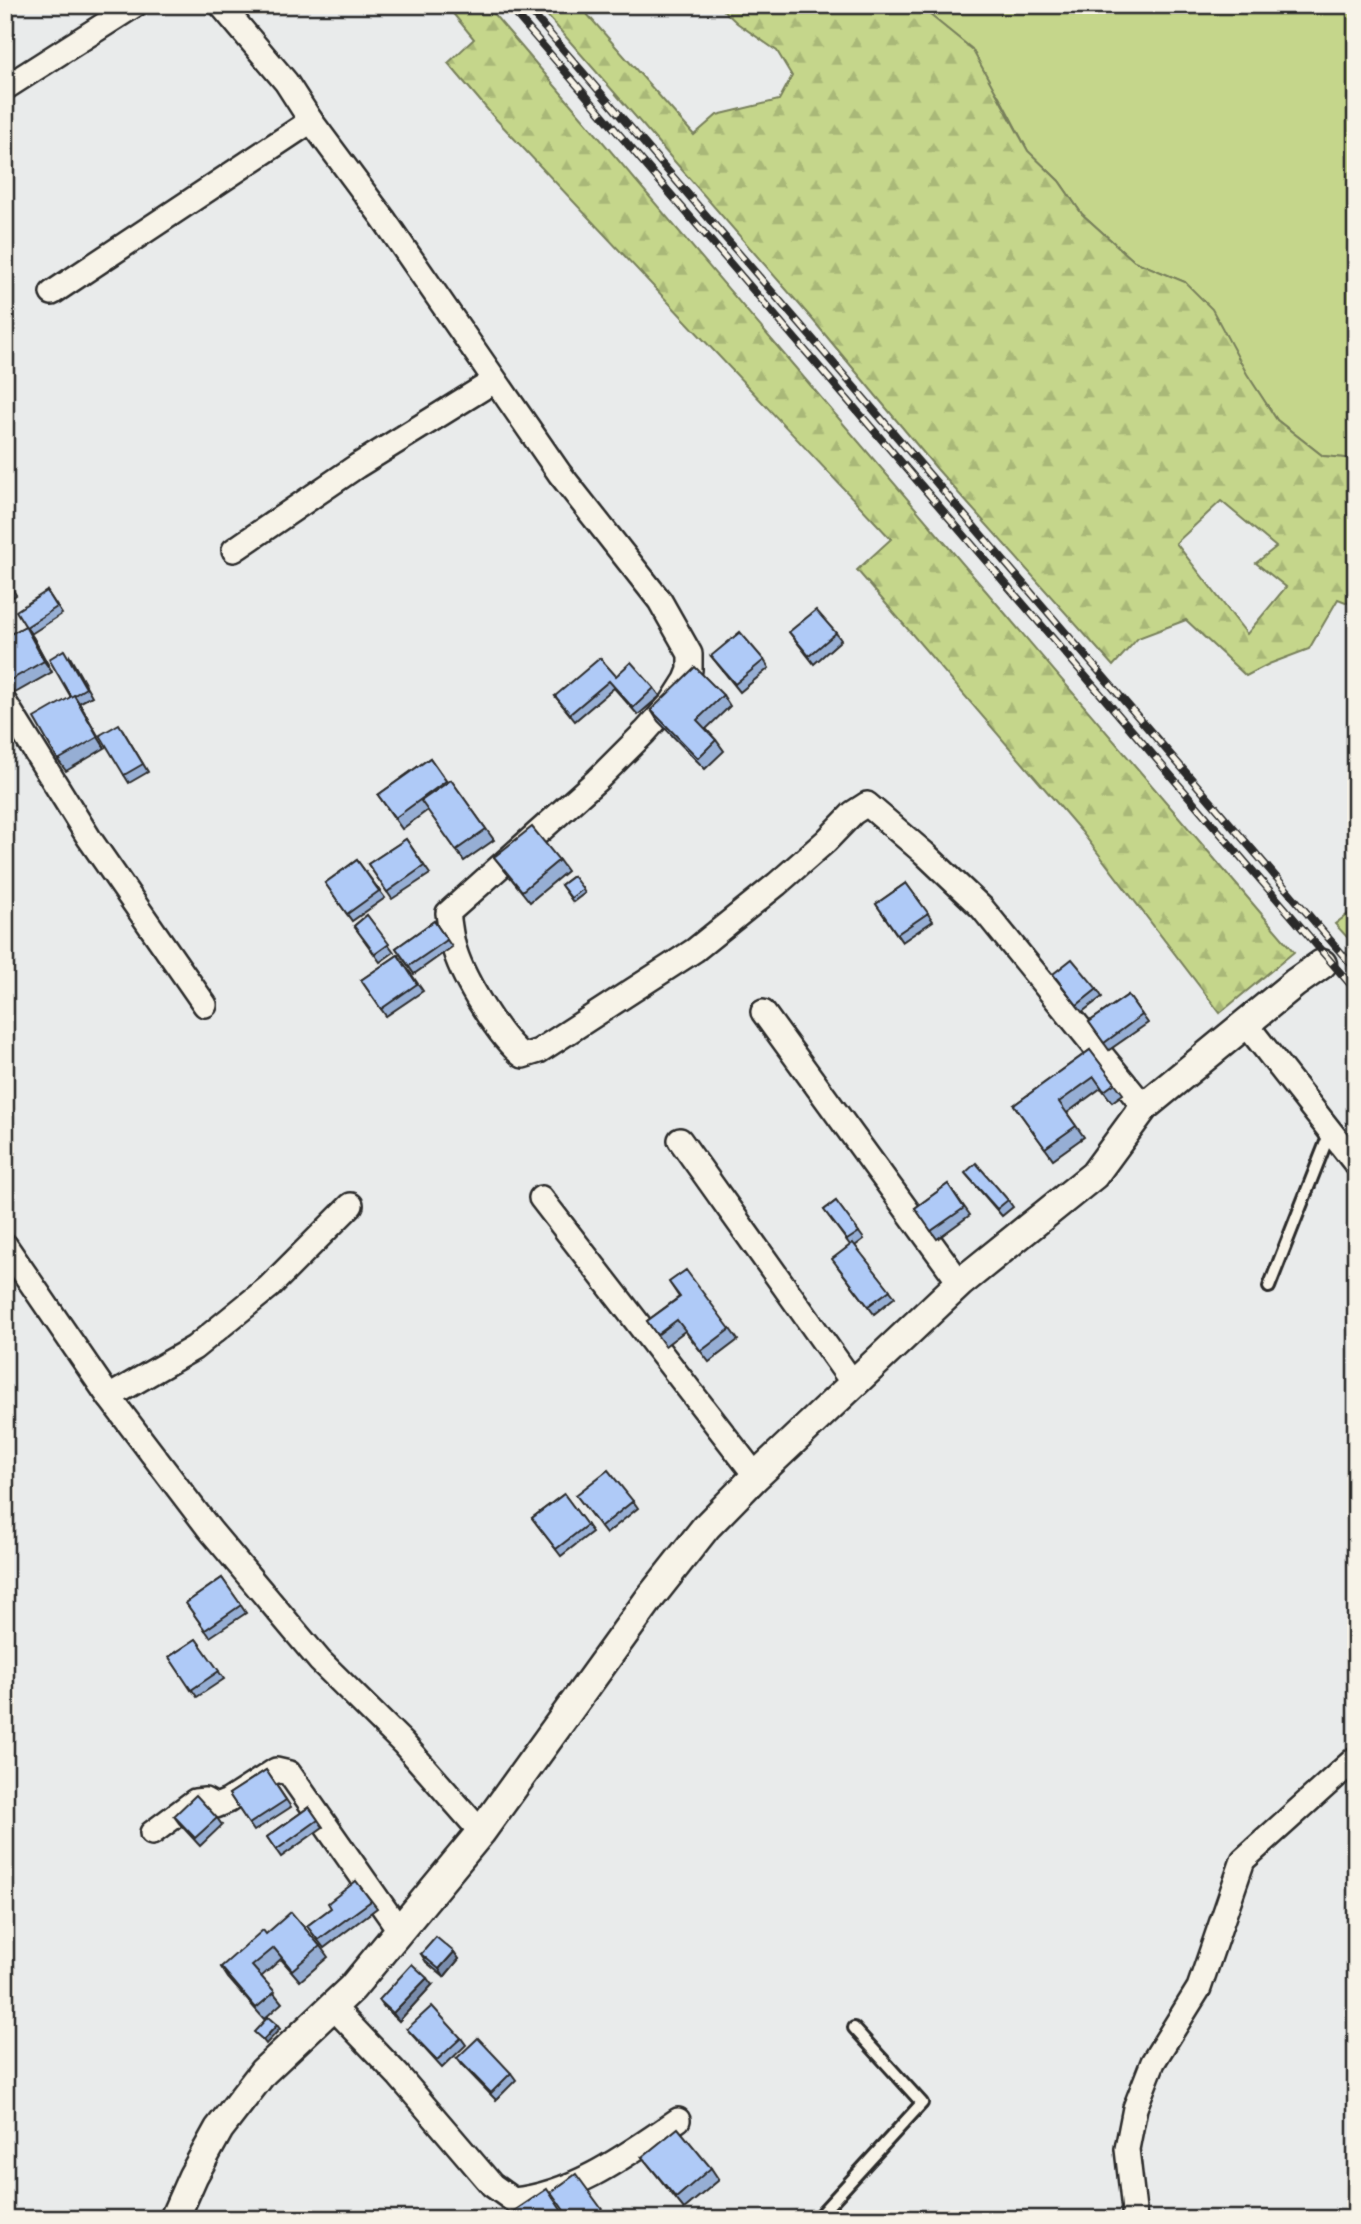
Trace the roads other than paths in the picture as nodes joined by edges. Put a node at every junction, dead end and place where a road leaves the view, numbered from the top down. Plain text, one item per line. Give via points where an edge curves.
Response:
1 (135, 5) edge
2 (221, 5) edge
3 (5, 88) edge
4 (311, 121) junction
5 (52, 293) dead end
6 (494, 381) junction
7 (234, 550) dead end
8 (5, 703) edge
9 (1322, 964) dead end
10 (205, 1004) dead end
11 (763, 1012) dead end
12 (1246, 1024) junction
13 (1143, 1107) junction
14 (1330, 1132) junction
15 (680, 1140) dead end
16 (1356, 1164) edge
17 (541, 1198) dead end
18 (351, 1205) dead end
19 (5, 1245) edge
20 (960, 1283) junction
21 (1269, 1287) dead end
22 (853, 1383) junction
23 (109, 1397) junction
24 (756, 1476) junction
25 (1356, 1758) edge
26 (481, 1832) junction
27 (152, 1833) dead end
28 (400, 1931) junction
29 (334, 2008) junction
30 (854, 2028) dead end
31 (678, 2120) dead end
32 (174, 2219) edge
33 (816, 2219) edge
34 (1135, 2219) edge

1 - 3 street
2 - 4 street
4 - 5 street
4 - 6 street
6 - 7 street
6 - 13 street via 660,601 690,654 686,680 645,732 449,914 454,951 468,981 512,1048 523,1056 539,1051 695,950 867,804 982,908
8 - 10 street via 89,838
9 - 12 street
11 - 20 street
12 - 13 street
12 - 14 street
13 - 20 street via 1094,1175
14 - 16 street
14 - 21 lane
15 - 22 street
17 - 24 street
18 - 23 street via 269,1287 194,1348
19 - 23 street
20 - 22 street
22 - 24 street
23 - 26 street via 210,1530 320,1661 403,1743
24 - 26 street via 706,1527 650,1598
25 - 34 street via 1243,1860 1199,1988 1153,2062 1135,2108 1128,2150
26 - 28 street
27 - 28 street via 195,1801 216,1805 276,1770 289,1773
28 - 29 street
29 - 31 street via 492,2185 513,2200 535,2198 589,2175
29 - 32 street via 263,2073 219,2129
30 - 33 lane via 922,2103

